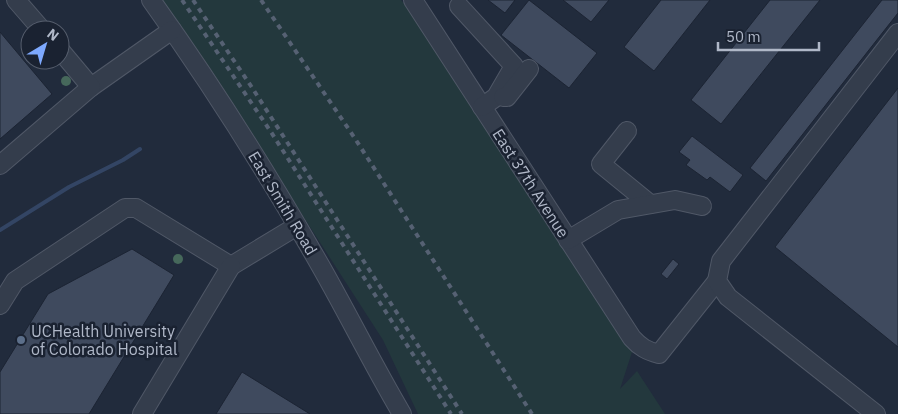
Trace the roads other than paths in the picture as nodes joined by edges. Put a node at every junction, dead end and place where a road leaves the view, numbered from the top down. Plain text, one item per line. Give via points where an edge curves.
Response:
1 (16, 0) edge
2 (150, 0) edge
3 (413, 0) edge
4 (459, 6) dead end
5 (33, 20) edge
6 (172, 30) junction
7 (898, 33) edge
8 (70, 62) edge
9 (529, 69) dead end
10 (91, 87) junction
11 (489, 102) junction
12 (626, 131) dead end
13 (0, 165) edge
14 (650, 204) junction
15 (702, 206) dead end
16 (297, 226) junction
17 (568, 240) junction
18 (230, 266) junction
19 (717, 281) junction
20 (0, 305) edge
21 (142, 414) edge
22 (402, 414) edge
23 (876, 414) edge

1 - 5 street
2 - 6 street, East Smith Road
3 - 11 street, East 37th Avenue
4 - 11 street via 514,66
6 - 10 street
6 - 16 street, East Smith Road via 220,100
7 - 19 street via 721,261
8 - 10 street
9 - 11 street via 506,97
10 - 13 street
11 - 17 street, East 37th Avenue
12 - 14 street via 601,164
14 - 15 street via 675,200
14 - 17 street via 618,210
16 - 18 street
16 - 22 street, East Smith Road
17 - 19 street, East 37th Avenue via 632,338 647,350 659,354
18 - 20 street via 136,208 125,208 15,281
18 - 21 street
19 - 23 street via 728,297

